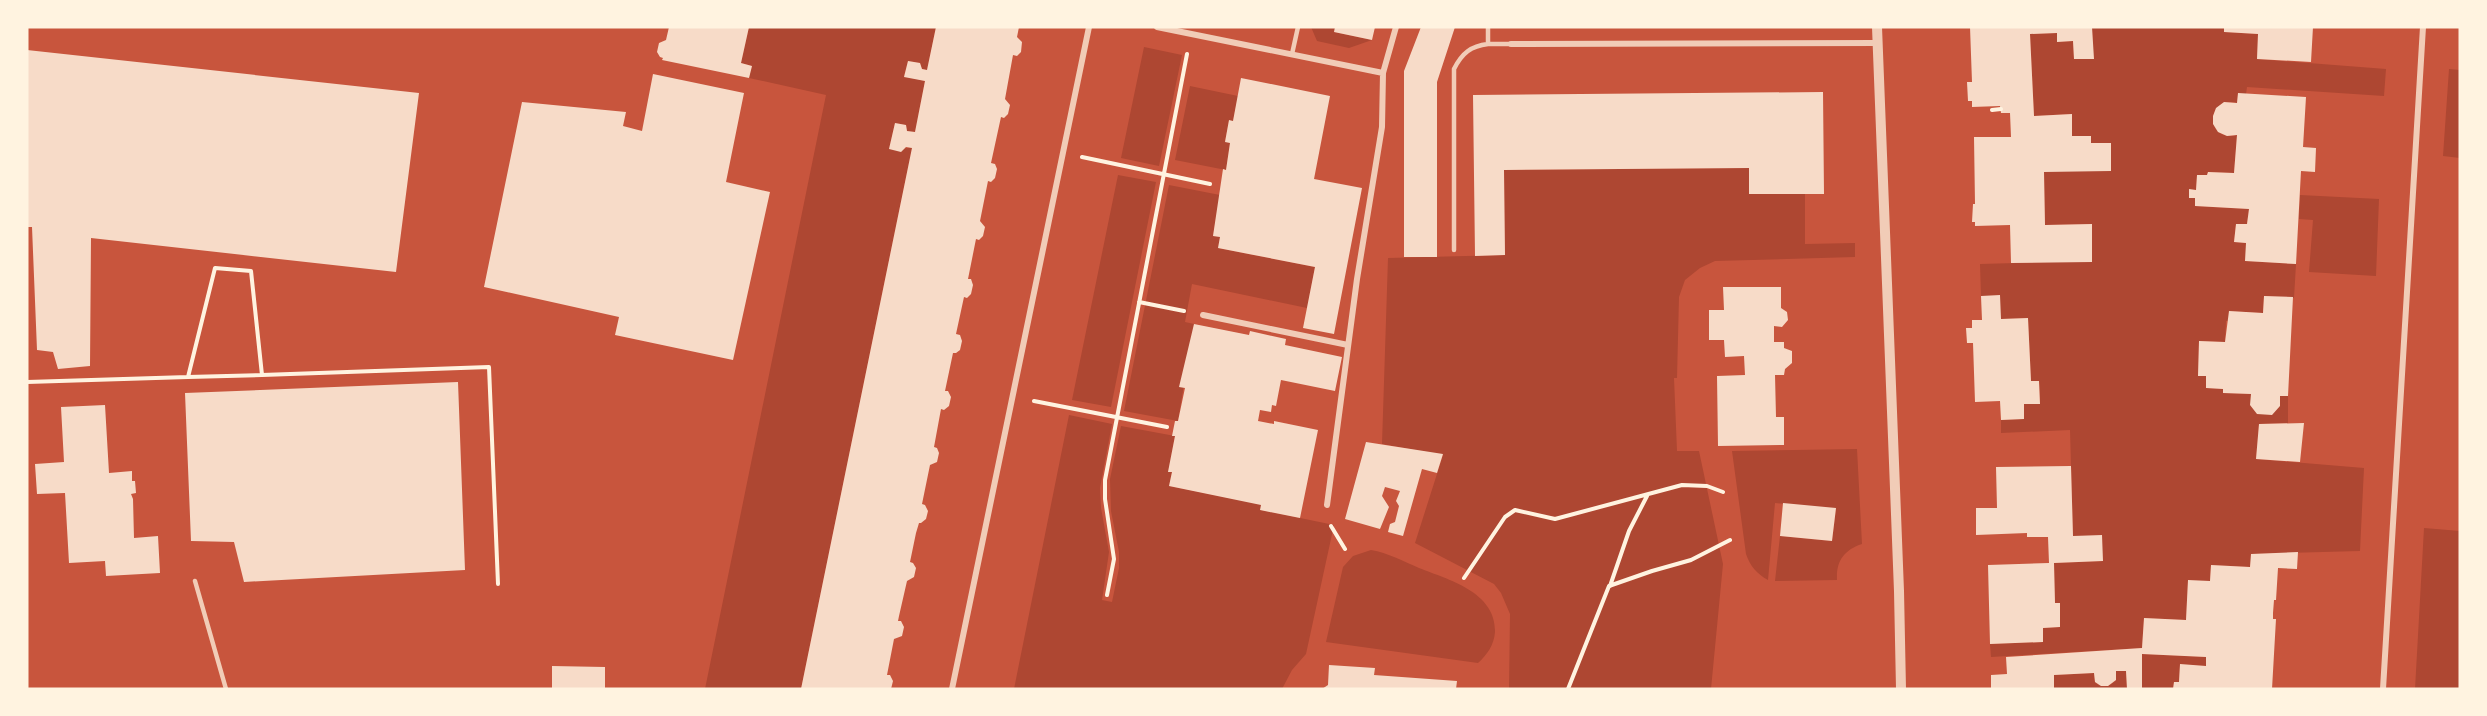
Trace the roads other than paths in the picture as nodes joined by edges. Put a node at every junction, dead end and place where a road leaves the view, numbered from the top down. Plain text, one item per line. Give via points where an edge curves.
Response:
1 (1089, 27) edge
2 (1157, 27) edge
3 (1298, 27) edge
4 (1396, 27) edge
5 (1488, 27) edge
6 (1877, 27) edge
7 (2423, 27) edge
8 (1877, 43) junction
9 (1488, 44) junction
10 (1512, 44) joint
11 (1292, 54) junction
12 (1383, 73) junction
13 (1455, 250) dead end
14 (1203, 315) road end
15 (1348, 345) junction
16 (1327, 506) dead end
17 (195, 581) dead end
18 (226, 689) edge
19 (952, 689) edge
20 (1900, 689) edge
21 (2383, 689) edge

1 - 19 street
2 - 11 street
3 - 11 lane
4 - 12 street
5 - 9 lane
6 - 8 street
7 - 21 street
8 - 10 street
8 - 20 street
9 - 10 lane
9 - 13 lane via 1468,49 1454,69
11 - 12 street
12 - 15 street via 1382,127
14 - 15 street
15 - 16 street
17 - 18 lane

